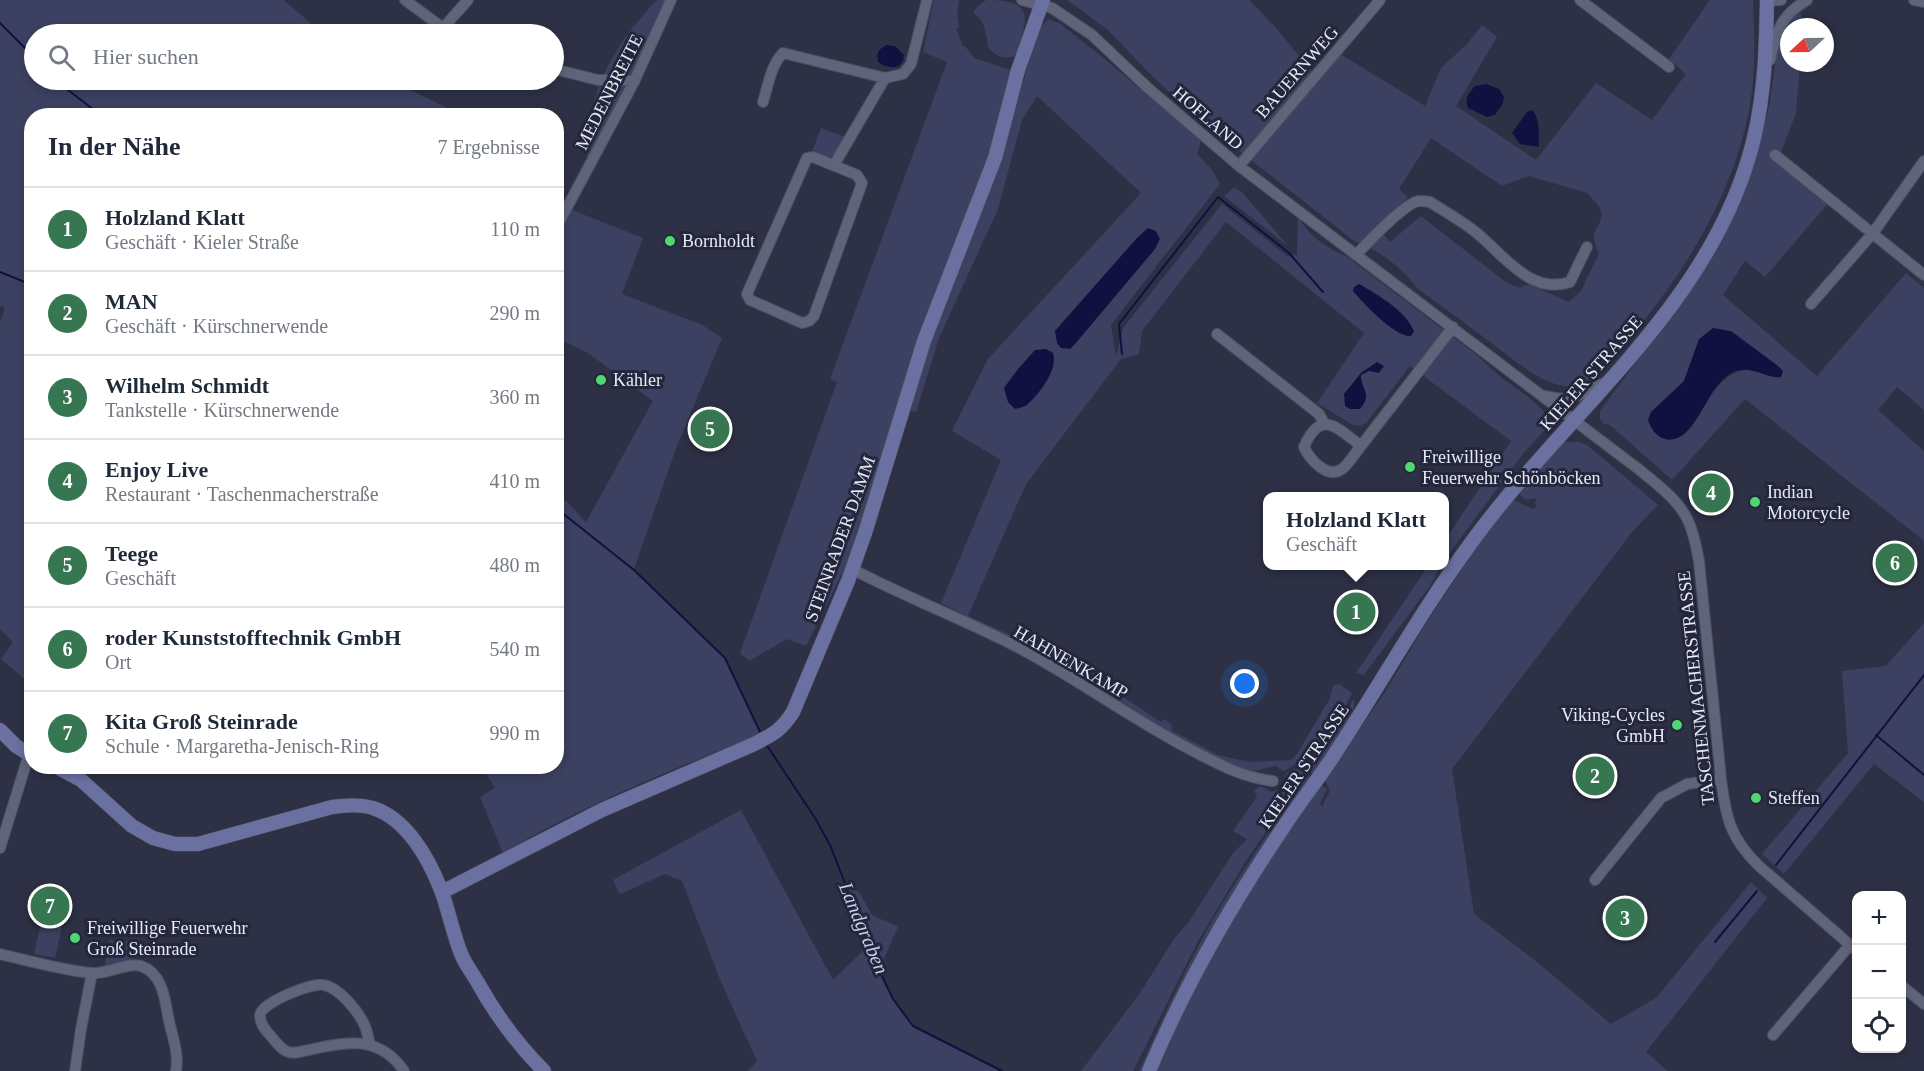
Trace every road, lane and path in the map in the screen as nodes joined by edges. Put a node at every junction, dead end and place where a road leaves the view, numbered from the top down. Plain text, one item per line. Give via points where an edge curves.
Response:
1 (405, 0) edge
2 (468, 0) edge
3 (671, 0) edge
4 (927, 0) edge
5 (1022, 0) edge
6 (1772, 0) edge
7 (1807, 0) edge
8 (1914, 0) edge
9 (1583, 1) edge
10 (1042, 2) edge
11 (1375, 2) edge
12 (1924, 2) edge
13 (438, 24) edge
14 (447, 24) edge
15 (1669, 67) dead end
16 (564, 72) edge
17 (1765, 77) junction
18 (885, 78) junction
19 (634, 82) junction
20 (763, 102) dead end
21 (1775, 154) dead end
22 (1924, 161) edge
23 (834, 165) junction
24 (1239, 166) junction
25 (564, 213) edge
26 (1873, 233) junction
27 (1587, 247) dead end
28 (1356, 255) junction
29 (1924, 275) edge
30 (1811, 304) dead end
31 (1453, 327) junction
32 (1217, 334) dead end
33 (1607, 382) junction
34 (1540, 394) junction
35 (1574, 420) junction
36 (1324, 423) junction
37 (1361, 446) junction
38 (852, 569) junction
39 (0, 730) edge
40 (24, 751) edge
41 (24, 774) edge
42 (70, 774) edge
43 (1720, 779) junction
44 (1273, 781) dead end
45 (0, 848) edge
46 (1594, 880) dead end
47 (442, 892) junction
48 (1852, 947) edge
49 (1852, 949) edge
50 (0, 954) edge
51 (92, 974) junction
52 (1906, 989) edge
53 (1924, 1004) edge
54 (1773, 1035) dead end
55 (370, 1045) junction
56 (75, 1071) edge
57 (176, 1071) edge
58 (404, 1071) edge
59 (544, 1071) edge
60 (1149, 1071) edge

1 - 13 street
2 - 14 street
3 - 19 street, MEDENBREITE
4 - 18 street via 911,64 903,74
5 - 10 street, HOFLAND
6 - 17 main road, KIELER STRASSE
7 - 17 street via 1784,16
8 - 12 street
9 - 15 street
10 - 24 street, HOFLAND via 1092,35
10 - 38 main road, STEINRADER DAMM via 1018,70 995,158 924,341
11 - 24 street, BAUERNWEG
16 - 19 street
17 - 33 main road, KIELER STRASSE via 1754,138 1727,215 1702,264 1639,349
18 - 20 street via 783,53
18 - 23 street
19 - 25 street, MEDENBREITE
21 - 26 street
22 - 26 street
23 - 23 street via 807,158 747,294 750,300 802,323 814,316 862,183 857,175
24 - 28 street, HOFLAND
26 - 29 street
26 - 30 street
27 - 28 street via 1570,282 1559,286 1543,284 1524,275 1472,230 1423,200 1399,215
28 - 31 street, HOFLAND
31 - 34 street, HOFLAND
31 - 37 street
32 - 36 street via 1319,414
33 - 34 street via 1579,397 1558,399
33 - 35 main road, KIELER STRASSE
34 - 35 street, HOFLAND
35 - 43 street, TASCHENMACHERSTRASSE via 1671,496 1691,527 1699,561
35 - 60 main road, KIELER STRASSE via 1471,542 1422,615 1218,931
36 - 37 street via 1332,424
36 - 37 street via 1304,447 1310,459 1325,470 1341,470
38 - 44 street, HAHNENKAMP via 1019,648 1207,759 1246,776
38 - 47 main road, STEINRADER DAMM via 793,712 776,733 602,810
39 - 40 main road
41 - 45 street
42 - 47 main road via 132,826 153,838 176,844 198,844 332,807 370,807 400,823
43 - 46 street via 1687,784 1661,798
43 - 48 street, TASCHENMACHERSTRASSE via 1733,835 1744,851
47 - 59 main road via 462,956 498,1019
49 - 54 street
50 - 51 street
51 - 56 street
51 - 57 street via 137,965 149,971 165,997 178,1059
52 - 53 street
55 - 55 street via 340,1043 289,1052 268,1033 260,1012 272,1002 309,986 328,986 360,1017
55 - 58 street via 392,1057

